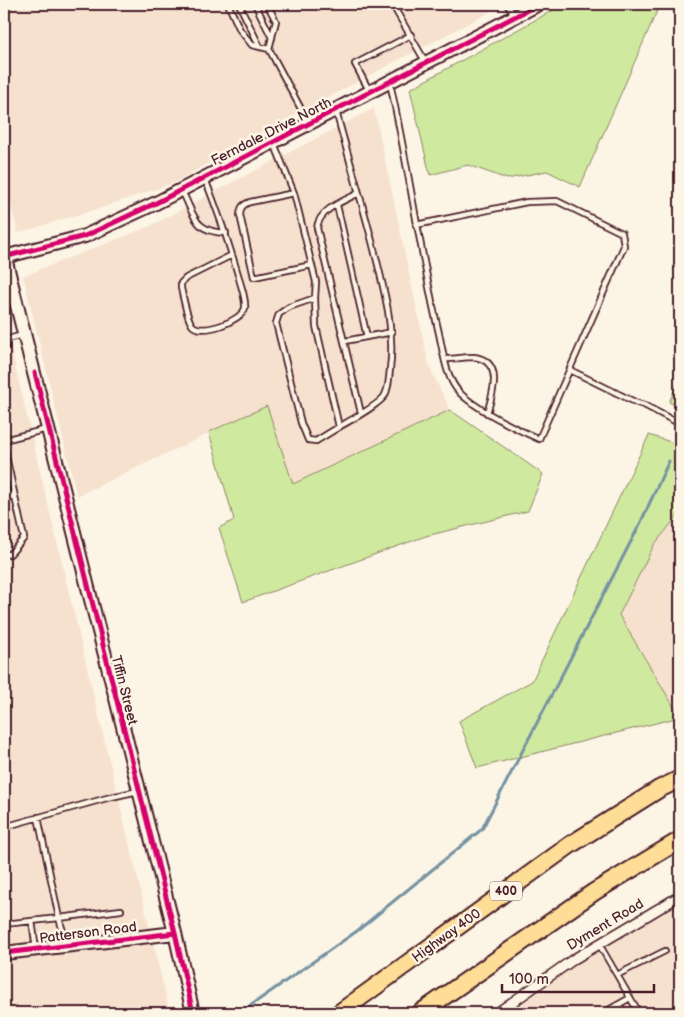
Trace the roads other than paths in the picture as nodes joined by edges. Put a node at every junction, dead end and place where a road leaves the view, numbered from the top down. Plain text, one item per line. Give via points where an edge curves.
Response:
1 (228, 4) edge
2 (239, 4) edge
3 (255, 4) edge
4 (267, 4) edge
5 (392, 4) edge
6 (508, 4) edge
7 (539, 4) edge
8 (514, 17) junction
9 (411, 35) junction
10 (272, 38) junction
11 (260, 47) junction
12 (269, 49) junction
13 (425, 62) junction
14 (390, 82) junction
15 (370, 92) junction
16 (335, 110) junction
17 (308, 124) junction
18 (273, 142) junction
19 (205, 177) junction
20 (182, 190) junction
21 (294, 193) junction
22 (359, 193) junction
23 (337, 205) junction
24 (416, 225) junction
25 (226, 233) junction
26 (232, 255) junction
27 (4, 256) edge
28 (312, 265) junction
29 (315, 298) junction
30 (392, 332) junction
31 (25, 334) junction
32 (368, 337) junction
33 (4, 339) edge
34 (345, 341) junction
35 (4, 348) edge
36 (446, 359) junction
37 (570, 370) junction
38 (488, 412) junction
39 (361, 413) junction
40 (680, 424) edge
41 (339, 427) junction
42 (48, 428) junction
43 (4, 440) edge
44 (4, 447) edge
45 (14, 496) junction
46 (4, 499) edge
47 (4, 555) edge
48 (680, 779) edge
49 (139, 791) junction
50 (38, 817) junction
51 (4, 827) edge
52 (680, 840) edge
53 (680, 896) edge
54 (121, 910) dead end
55 (59, 918) junction
56 (32, 921) junction
57 (4, 924) edge
58 (175, 933) junction
59 (599, 944) junction
60 (67, 946) junction
61 (36, 950) junction
62 (665, 951) dead end
63 (4, 954) edge
64 (617, 975) junction
65 (630, 998) junction
66 (619, 1004) junction
67 (193, 1013) edge
68 (339, 1013) edge
69 (420, 1013) edge
70 (497, 1013) edge
71 (603, 1013) edge
72 (624, 1013) edge
73 (638, 1013) edge

1 - 11 lane via 240,30 252,45
2 - 11 lane
3 - 10 lane
4 - 10 lane via 276,21
5 - 9 lane
6 - 8 lane
7 - 8 street, Ferndale Drive North
8 - 13 street, Ferndale Drive North
9 - 13 lane
9 - 15 lane via 355,64
10 - 12 lane
11 - 12 lane
12 - 17 lane
13 - 14 street, Ferndale Drive North
14 - 15 street, Ferndale Drive North
14 - 24 lane
15 - 16 street, Ferndale Drive North
16 - 17 street, Ferndale Drive North
16 - 22 lane
17 - 18 street, Ferndale Drive North
18 - 19 street, Ferndale Drive North
18 - 21 lane
19 - 20 street, Ferndale Drive North
19 - 25 lane
20 - 25 lane via 202,227 214,233
20 - 27 street, Ferndale Drive North via 85,236
21 - 28 lane
21 - 28 lane via 250,202 241,208 254,278
22 - 23 lane
22 - 30 lane via 382,279
23 - 32 lane
23 - 34 lane via 324,213 317,228
24 - 36 lane
24 - 37 lane via 527,202 557,201 622,233 624,246
25 - 26 lane
26 - 26 lane via 244,299 244,311 233,321 206,329 196,328 191,324 181,283
27 - 31 street, Tiffin Street
28 - 29 lane
29 - 41 lane via 316,326
29 - 41 lane via 279,314 276,323 308,440 316,441
30 - 32 lane
30 - 39 lane via 385,396
31 - 33 lane
31 - 42 street, Tiffin Street
32 - 34 lane
33 - 35 lane
34 - 39 lane
36 - 38 lane via 450,377 460,393
36 - 38 lane via 474,357 487,362 492,368 495,384
37 - 38 lane via 539,439
37 - 40 lane
39 - 41 lane
42 - 43 lane
42 - 49 street, Tiffin Street
44 - 45 lane
45 - 46 lane
45 - 47 lane via 24,538 10,554
48 - 68 highway, Highway 400 / 400 via 570,845
49 - 50 lane
49 - 58 street, Tiffin Street
50 - 51 lane
50 - 55 lane
52 - 69 highway via 594,892
53 - 59 street, Dyment Road
54 - 55 lane
55 - 56 lane
55 - 60 lane
56 - 57 lane
56 - 61 lane
58 - 60 street, Patterson Road
58 - 67 street, Tiffin Street
59 - 64 lane
59 - 70 street, Dyment Road
60 - 61 street, Patterson Road
61 - 63 street, Patterson Road
62 - 64 lane
64 - 65 lane
65 - 66 lane
65 - 73 lane
66 - 71 lane
66 - 72 lane

